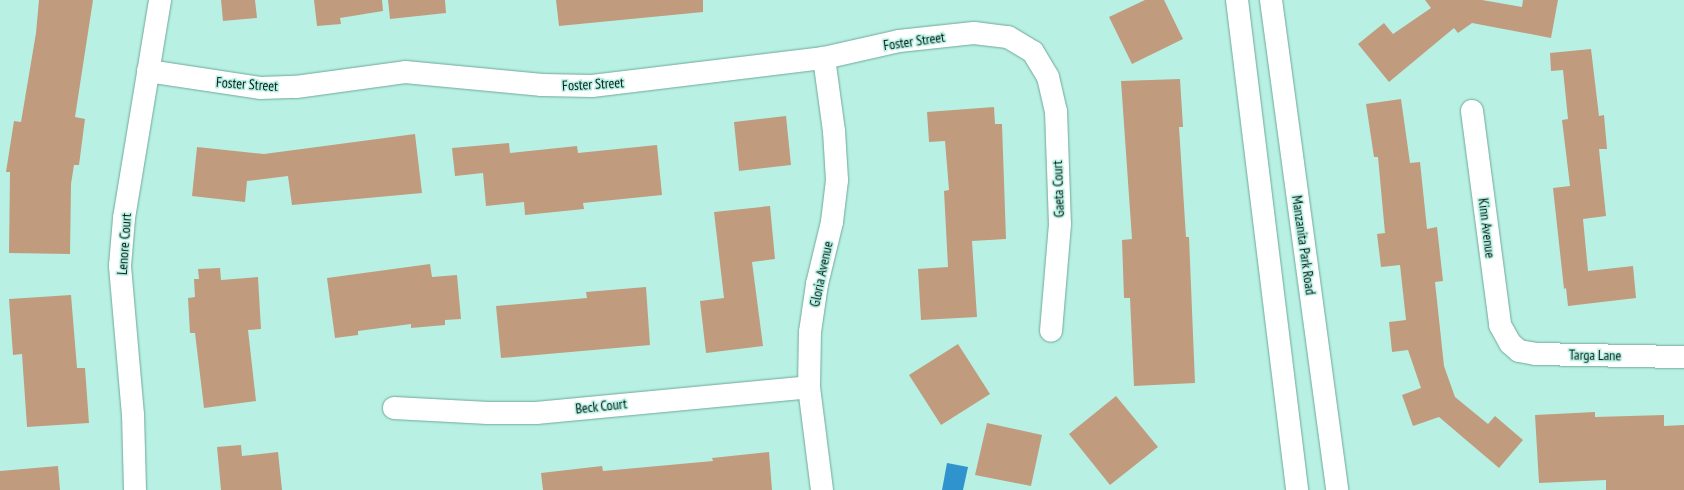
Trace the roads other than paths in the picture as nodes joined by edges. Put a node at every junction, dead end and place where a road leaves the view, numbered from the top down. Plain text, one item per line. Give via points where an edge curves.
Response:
1 (160, 0) edge
2 (1237, 0) edge
3 (1271, 0) edge
4 (1032, 52) joint
5 (824, 58) junction
6 (148, 71) junction
7 (1472, 111) dead end
8 (1050, 331) dead end
9 (1510, 343) joint
10 (1684, 357) edge
11 (809, 386) junction
12 (394, 408) dead end
13 (135, 490) edge
14 (822, 490) edge
15 (1297, 490) edge
16 (1337, 490) edge

1 - 6 street, Lenore Court
2 - 15 street
3 - 16 street, Manzanita Park Road
4 - 5 street, Foster Street via 1008,37 974,33 899,41
4 - 8 street, Gaeta Court via 1048,76 1056,111 1060,224
5 - 6 street, Foster Street via 592,86 542,85 405,72 296,87 260,88
5 - 11 street, Gloria Avenue via 834,131 837,180 832,222 817,284 810,332
6 - 13 street, Lenore Court via 124,218 120,266 133,415
7 - 9 street, Kinn Avenue via 1500,326
9 - 10 street, Targa Lane via 1519,351 1536,354
11 - 12 street, Beck Court via 536,413
11 - 14 street, Gloria Avenue

